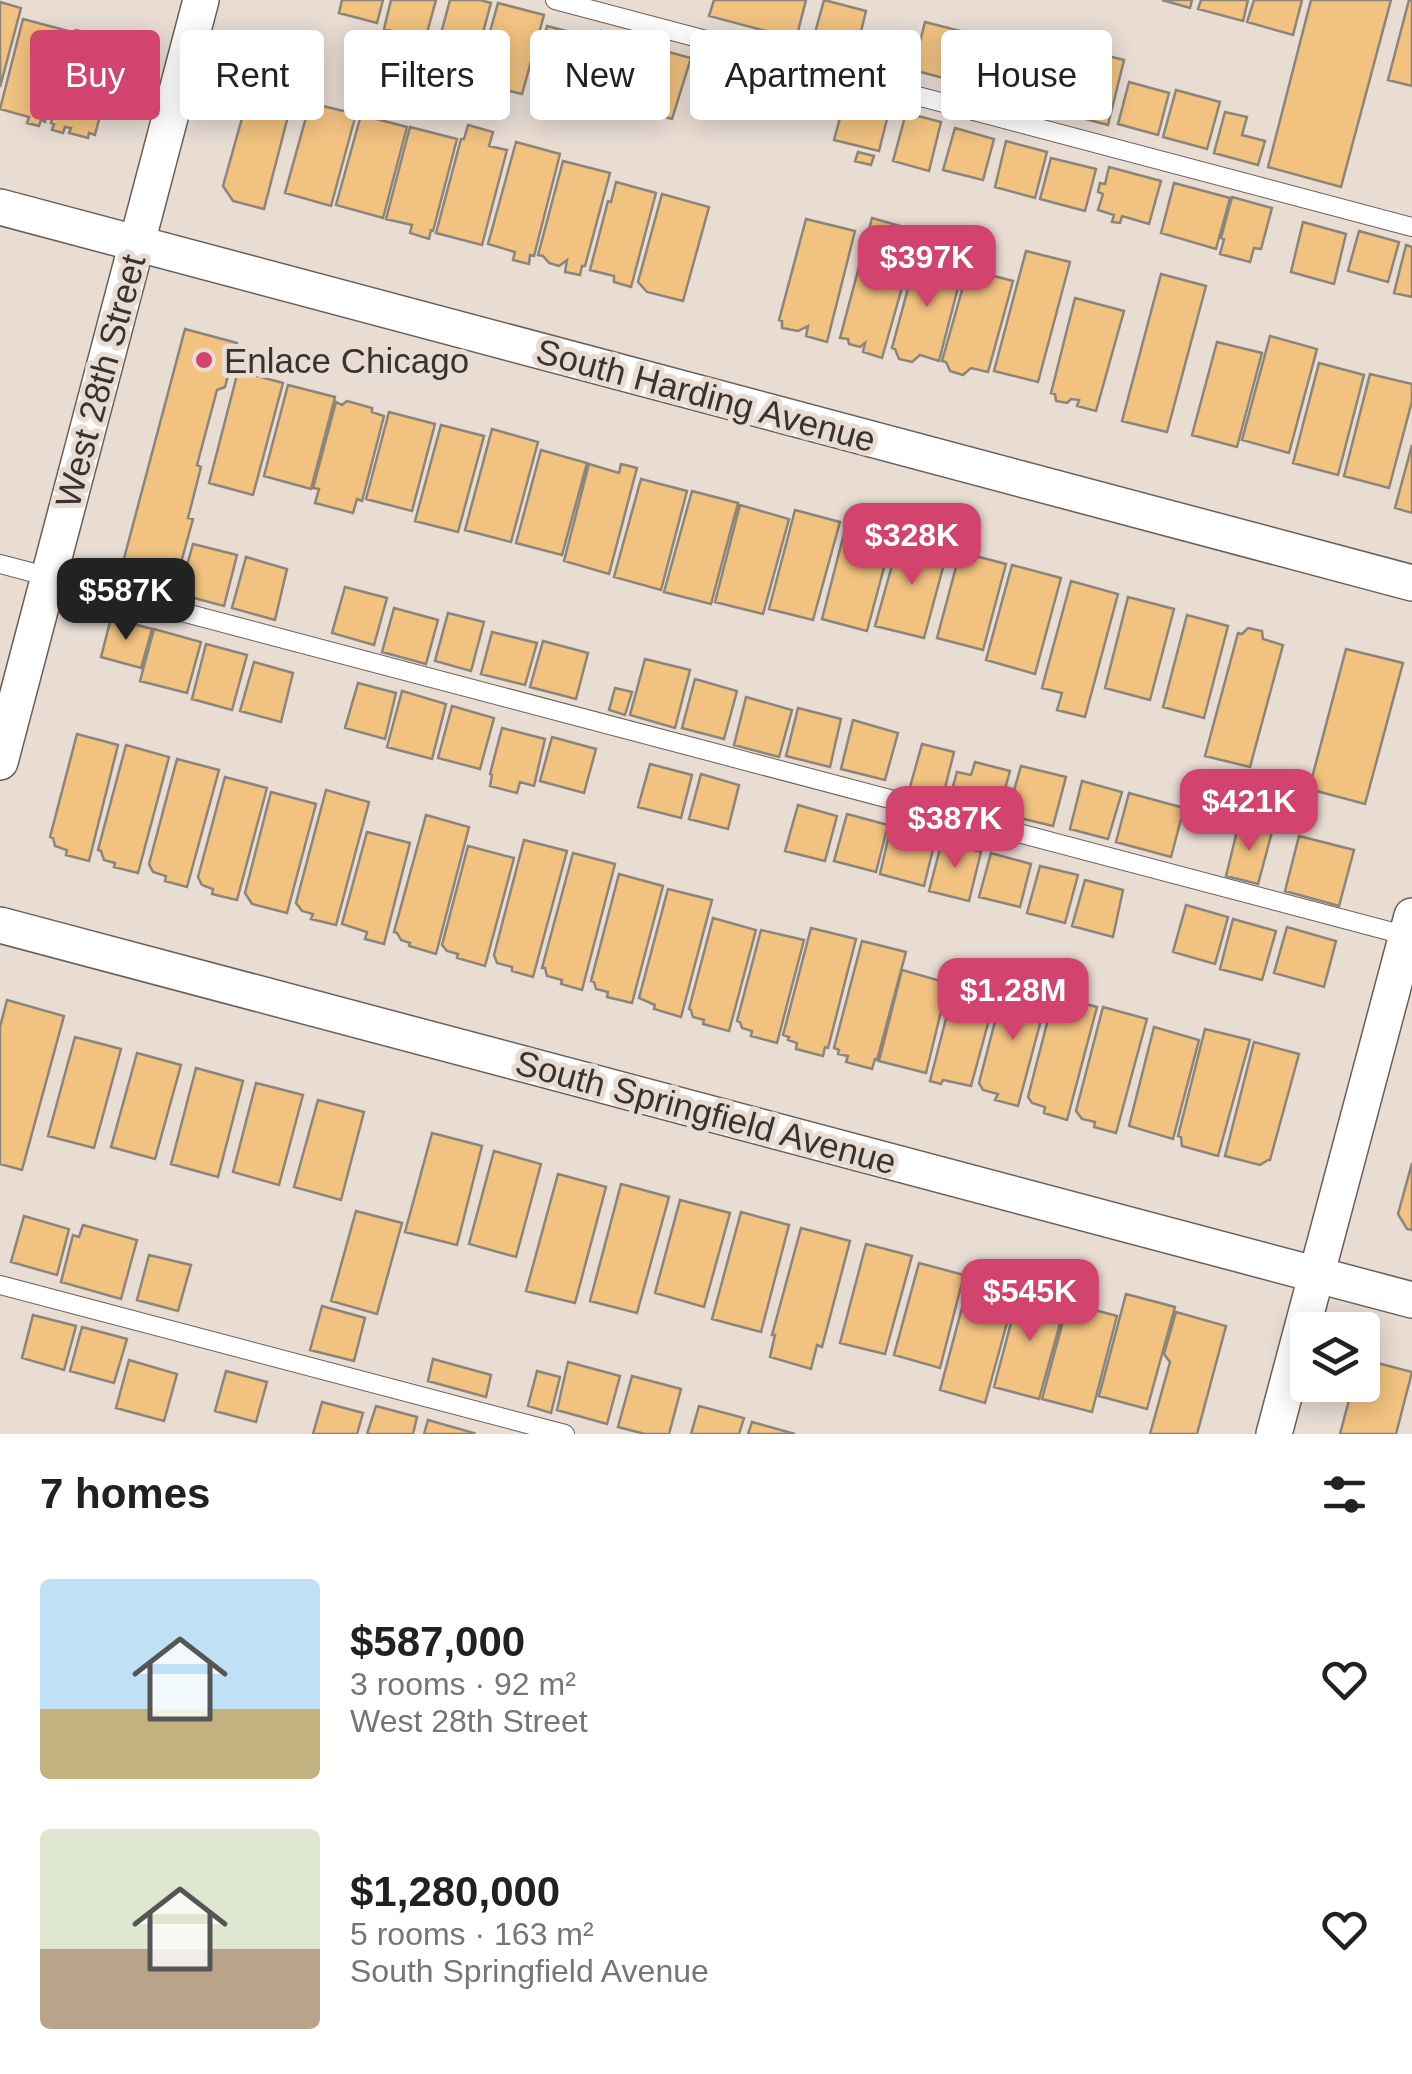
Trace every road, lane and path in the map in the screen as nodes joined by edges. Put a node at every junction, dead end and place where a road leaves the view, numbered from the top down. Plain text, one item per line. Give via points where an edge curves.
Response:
1 (201, 0) edge
2 (554, 0) edge
3 (0, 208) edge
4 (1412, 228) edge
5 (136, 244) junction
6 (0, 564) edge
7 (49, 577) junction
8 (1412, 582) edge
9 (0, 762) edge
10 (0, 925) edge
11 (1410, 930) edge
12 (1317, 1274) junction
13 (0, 1285) edge
14 (1412, 1300) edge
15 (565, 1434) edge
16 (1274, 1434) edge

1 - 5 street, West 28th Street
2 - 4 lane
3 - 5 street, South Harding Avenue
5 - 7 street, West 28th Street
5 - 8 street, South Harding Avenue
6 - 7 lane
7 - 9 street, West 28th Street
7 - 11 lane
10 - 12 street, South Springfield Avenue
11 - 12 street
12 - 14 street, South Springfield Avenue
12 - 16 street
13 - 15 lane

